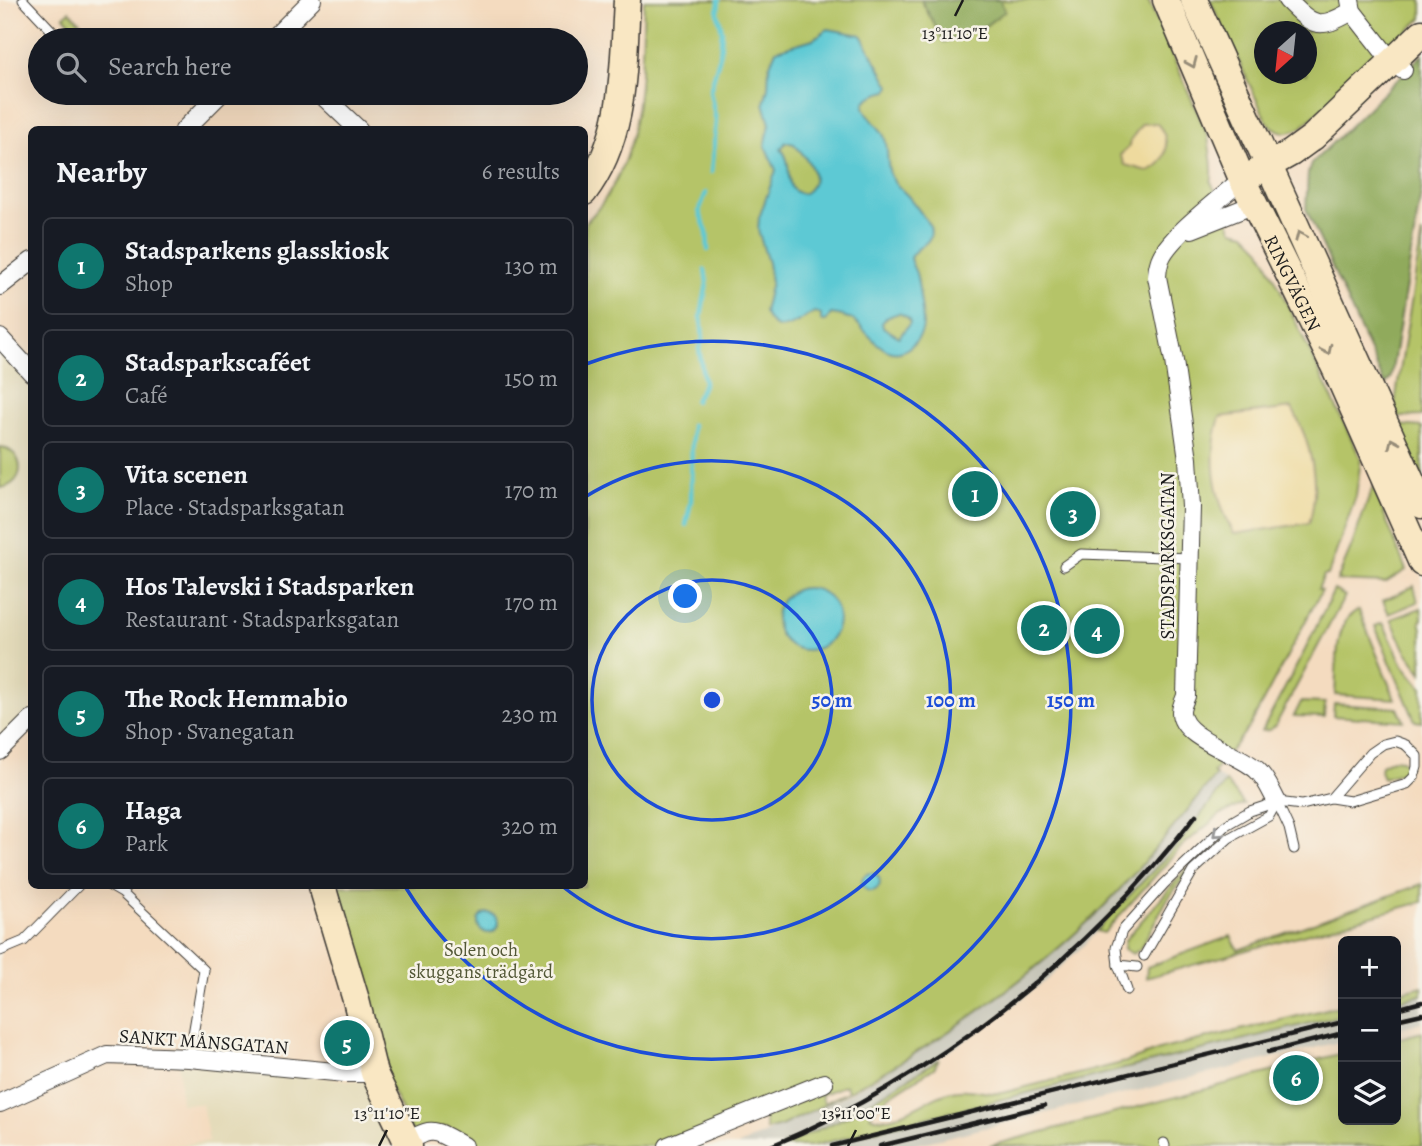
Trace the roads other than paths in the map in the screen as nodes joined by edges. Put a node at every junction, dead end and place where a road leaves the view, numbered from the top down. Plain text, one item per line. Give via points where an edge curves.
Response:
1 (23, 0) edge
2 (312, 0) edge
3 (627, 0) edge
4 (1166, 0) edge
5 (1194, 0) edge
6 (1287, 0) edge
7 (1351, 6) edge
8 (51, 28) edge
9 (284, 28) edge
10 (1422, 33) edge
11 (1422, 50) edge
12 (1398, 66) junction
13 (209, 105) edge
14 (333, 105) edge
15 (188, 126) edge
16 (355, 126) edge
17 (1274, 176) junction
18 (1242, 179) junction
19 (588, 187) edge
20 (1255, 204) junction
21 (1183, 233) junction
22 (28, 264) edge
23 (0, 286) edge
24 (0, 338) edge
25 (28, 369) edge
26 (1422, 505) edge
27 (1190, 558) junction
28 (1422, 563) edge
29 (1064, 566) dead end
30 (28, 723) edge
31 (0, 751) edge
32 (1331, 799) junction
33 (1277, 802) junction
34 (1294, 849) dead end
35 (75, 889) edge
36 (115, 889) edge
37 (323, 889) edge
38 (0, 951) edge
39 (1144, 956) dead end
40 (1118, 965) junction
41 (1137, 967) dead end
42 (1128, 989) dead end
43 (189, 1058) junction
44 (374, 1073) junction
45 (824, 1083) dead end
46 (0, 1102) edge
47 (406, 1145) edge
48 (463, 1146) edge
49 (668, 1146) edge

1 - 8 lane
2 - 9 street
3 - 19 main road via 619,110 603,163
4 -> 18 main road, RINGVÄGEN
5 - 17 main road, RINGVÄGEN
6 - 7 street via 1313,23 1330,23
7 - 12 street
10 - 12 main road
11 - 12 main road
12 - 17 main road
13 - 15 street
14 - 16 street
17 - 18 main road
17 - 20 main road
26 -> 17 main road, RINGVÄGEN
18 - 20 main road, RINGVÄGEN
18 - 21 street, STADSPARKSGATAN
20 - 21 street, STADSPARKSGATAN
20 -> 28 main road, RINGVÄGEN
21 - 27 street, STADSPARKSGATAN via 1163,253 1157,277 1182,410 1191,507
22 - 23 street
24 - 25 street
27 - 29 lane via 1082,554
27 - 33 street, STADSPARKSGATAN via 1184,724 1259,771
30 - 31 street
32 - 32 lane via 1350,801 1407,784 1415,777 1417,756 1395,741 1383,744
32 - 33 lane via 1302,805
33 - 34 lane
33 - 39 lane via 1269,816 1229,838 1192,871
33 -> 40 lane via 1226,825 1164,884 1122,931 1116,948
35 - 38 lane via 24,941
36 - 43 lane via 204,970
37 - 44 main road
40 - 41 lane
40 - 42 lane
43 - 44 street, SANKT MÅNSGATAN
43 - 46 street, SANKT MÅNSGATAN via 107,1055
44 - 47 main road
45 - 49 street
47 - 48 street via 432,1131

